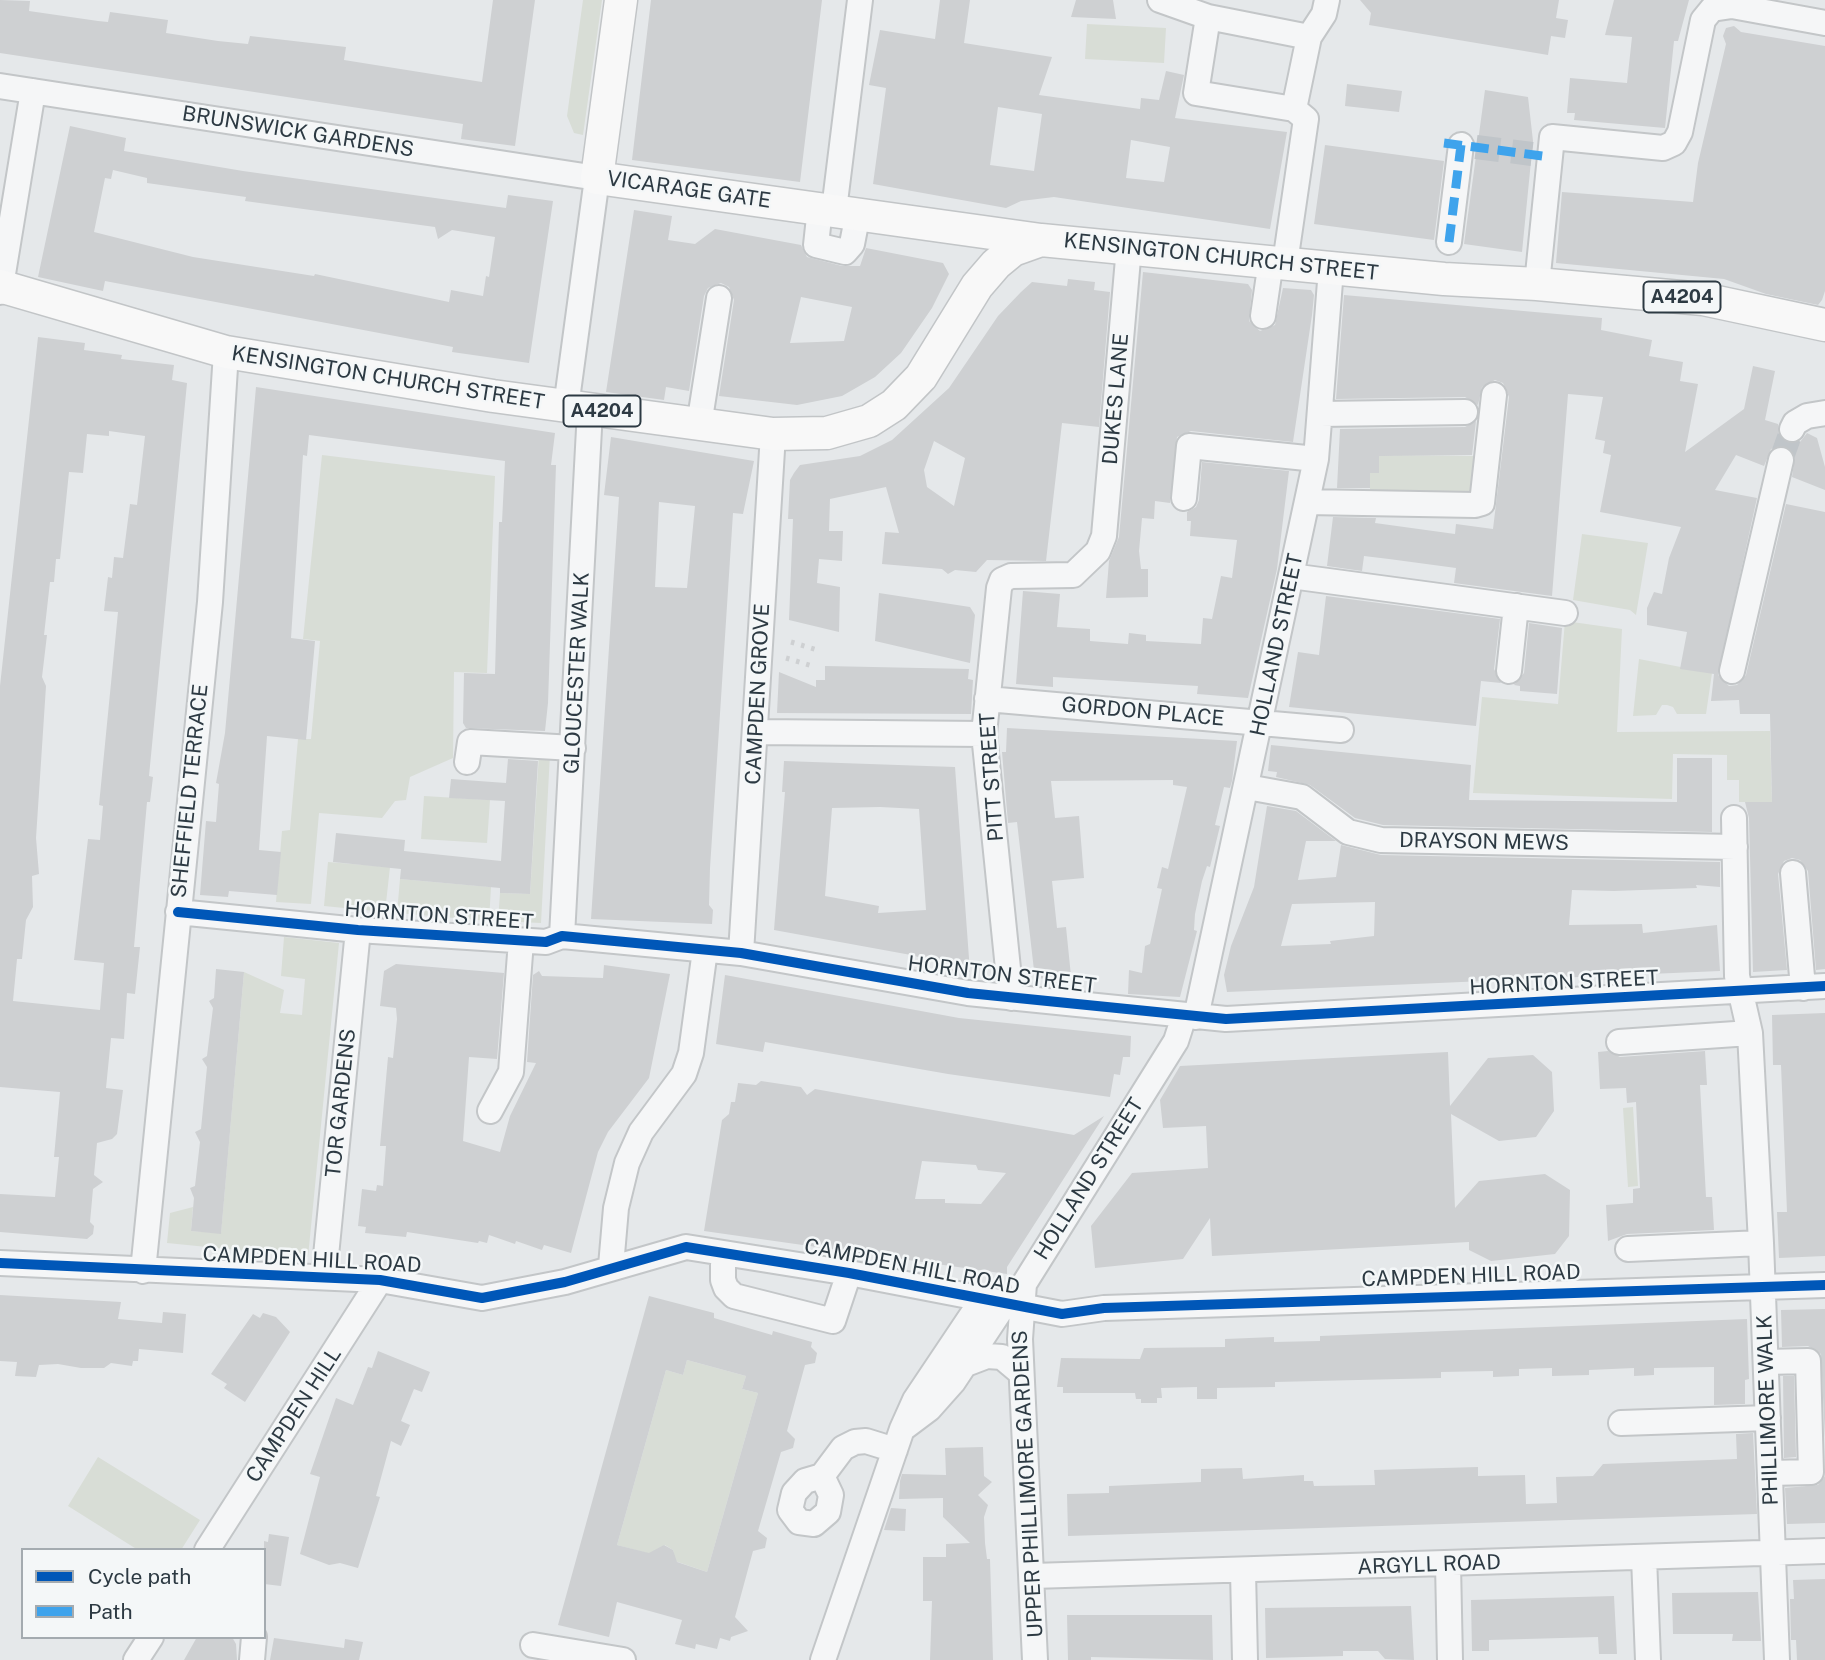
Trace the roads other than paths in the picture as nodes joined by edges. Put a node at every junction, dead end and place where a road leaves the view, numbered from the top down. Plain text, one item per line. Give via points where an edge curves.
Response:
1 (621, 0) edge
2 (860, 0) edge
3 (1160, 0) edge
4 (1327, 0) edge
5 (1208, 17) junction
6 (1825, 23) edge
7 (1309, 37) junction
8 (0, 86) edge
9 (33, 91) junction
10 (1300, 114) junction
11 (1460, 145) dead end
12 (597, 178) junction
13 (837, 210) junction
14 (1041, 240) junction
15 (1448, 242) dead end
16 (1129, 247) junction
17 (1278, 262) junction
18 (1331, 269) junction
19 (1537, 284) junction
20 (0, 287) edge
21 (0, 292) edge
22 (719, 298) dead end
23 (1263, 316) dead end
24 (1825, 325) edge
25 (226, 352) junction
26 (1494, 395) dead end
27 (578, 408) junction
28 (1465, 412) dead end
29 (1825, 413) edge
30 (1320, 414) junction
31 (699, 425) junction
32 (1792, 429) tunnel mouth
33 (773, 434) junction
34 (1316, 459) junction
35 (1781, 460) tunnel mouth
36 (1184, 498) dead end
37 (1307, 502) junction
38 (1098, 551) joint
39 (1291, 576) junction
40 (1516, 606) junction
41 (1565, 613) dead end
42 (1509, 671) dead end
43 (1732, 671) dead end
44 (987, 699) junction
45 (1261, 722) junction
46 (1341, 730) dead end
47 (757, 732) junction
48 (984, 734) junction
49 (573, 748) junction
50 (467, 762) dead end
51 (1247, 787) junction
52 (1734, 818) dead end
53 (1735, 847) junction
54 (1793, 873) dead end
55 (178, 912) junction
56 (358, 930) junction
57 (562, 936) junction
58 (522, 941) junction
59 (705, 950) junction
60 (741, 953) junction
61 (1814, 987) edge
62 (1741, 993) junction
63 (1011, 998) junction
64 (1190, 1016) junction
65 (1750, 1033) junction
66 (1619, 1042) dead end
67 (490, 1111) dead end
68 (1761, 1243) junction
69 (1628, 1249) dead end
70 (723, 1252) junction
71 (0, 1263) edge
72 (611, 1266) junction
73 (143, 1271) junction
74 (849, 1273) junction
75 (324, 1276) junction
76 (380, 1280) junction
77 (1825, 1285) edge
78 (1763, 1287) junction
79 (1002, 1304) junction
80 (1766, 1362) junction
81 (966, 1364) junction
82 (1021, 1373) junction
83 (1768, 1418) junction
84 (1621, 1423) dead end
85 (898, 1440) junction
86 (1770, 1473) junction
87 (821, 1476) dead end
88 (208, 1548) edge
89 (1825, 1551) edge
90 (1773, 1553) junction
91 (1644, 1557) junction
92 (1448, 1564) junction
93 (1243, 1571) junction
94 (1033, 1576) junction
95 (150, 1639) edge
96 (254, 1639) edge
97 (533, 1645) dead end
98 (136, 1660) edge
99 (252, 1660) edge
100 (623, 1660) edge
101 (823, 1660) edge
102 (1035, 1660) edge
103 (1245, 1660) edge
104 (1450, 1660) edge
105 (1648, 1660) edge
106 (1777, 1660) edge

1 - 12 main road, VICARAGE GATE
2 - 13 street
3 - 5 street
4 - 7 street
5 - 7 street
5 - 10 street via 1196,93
6 - 19 street via 1732,6 1712,9 1694,18 1680,132 1674,143 1663,148 1552,137 1541,155 1544,214
7 - 10 street
8 - 9 street, BRUNSWICK GARDENS
9 - 12 street, BRUNSWICK GARDENS
9 - 20 street
10 - 17 street
11 - 15 street
12 - 13 main road, VICARAGE GATE
12 - 27 street, GLOUCESTER WALK
13 - 14 main road, VICARAGE GATE
14 - 16 main road, KENSINGTON CHURCH STREET / A4204
14 - 33 main road, KENSINGTON CHURCH STREET / A4204 via 1013,250 996,264 977,286 921,377 894,405 869,421 839,430
16 - 17 main road, KENSINGTON CHURCH STREET / A4204
16 - 38 street, DUKES LANE via 1104,536
17 - 18 main road, KENSINGTON CHURCH STREET / A4204
17 - 23 street
18 - 19 main road, KENSINGTON CHURCH STREET / A4204
18 - 30 street, HOLLAND STREET
19 - 24 main road, KENSINGTON CHURCH STREET / A4204 via 1703,299
20 - 21 street
20 - 25 main road, KENSINGTON CHURCH STREET / A4204
22 - 31 street
25 - 27 main road, KENSINGTON CHURCH STREET / A4204
25 - 55 street, SHEFFIELD TERRACE via 210,602
26 - 37 street via 1482,503
27 - 31 main road, KENSINGTON CHURCH STREET / A4204
27 - 49 street, GLOUCESTER WALK
28 - 30 street
29 - 32 street via 1807,416
30 - 34 street, HOLLAND STREET
31 - 33 main road, KENSINGTON CHURCH STREET / A4204
33 - 47 street, CAMPDEN GROVE
34 - 36 street via 1189,446
34 - 37 street, HOLLAND STREET
35 - 43 street
37 - 39 street, HOLLAND STREET
38 - 44 street, PITT STREET via 1073,575 1002,580
39 - 40 street
39 - 45 street, HOLLAND STREET
40 - 41 street
40 - 42 street
44 - 45 street, GORDON PLACE
44 - 48 street, PITT STREET
45 - 46 street, GORDON PLACE
45 - 51 street, HOLLAND STREET
47 - 48 street
47 - 60 street, CAMPDEN GROVE
48 - 63 street, PITT STREET
49 - 50 street via 470,742
49 - 57 street, GLOUCESTER WALK
51 - 53 street, DRAYSON MEWS via 1302,797 1348,832 1381,840
51 - 64 street, HOLLAND STREET
52 - 53 street, PHILLIMORE WALK
53 - 62 street, PHILLIMORE WALK
54 - 61 street
55 - 56 street, HORNTON STREET
55 - 73 street, SHEFFIELD TERRACE
56 - 58 street, HORNTON STREET
56 - 75 street, TOR GARDENS
57 - 58 street, HORNTON STREET via 545,942
57 - 59 street, HORNTON STREET
58 - 67 street via 511,1072
59 - 60 street, HORNTON STREET
59 - 72 street via 691,1054 684,1074 641,1132 627,1163 616,1208
60 - 63 street, HORNTON STREET
61 - 62 street, HORNTON STREET
62 - 64 street, HORNTON STREET via 1226,1020
62 - 65 street, PHILLIMORE WALK
63 - 64 street, HORNTON STREET
64 - 79 street, HOLLAND STREET via 1024,1284
65 - 66 street
65 - 68 street, PHILLIMORE WALK
68 - 69 street
68 - 78 street, PHILLIMORE WALK
70 - 72 street, CAMPDEN HILL ROAD via 686,1247
70 - 74 street, CAMPDEN HILL ROAD
70 - 74 street via 723,1280 734,1296 833,1321
71 - 73 street, CAMPDEN HILL ROAD
72 - 76 street, CAMPDEN HILL ROAD via 565,1282 482,1298
73 - 75 street, CAMPDEN HILL ROAD
74 - 79 street, CAMPDEN HILL ROAD
75 - 76 street, CAMPDEN HILL ROAD
76 - 88 street, CAMPDEN HILL
77 - 78 street, CAMPDEN HILL ROAD
78 - 79 street, CAMPDEN HILL ROAD via 1104,1308 1062,1314
78 - 80 street, PHILLIMORE WALK
79 - 81 street
79 - 82 street, UPPER PHILLIMORE GARDENS
79 - 85 street via 915,1401
80 - 83 street, PHILLIMORE WALK
80 - 86 street via 1808,1361 1811,1472
81 - 82 street via 987,1356 1002,1357
81 - 85 street
82 - 94 street, UPPER PHILLIMORE GARDENS
83 - 84 street
83 - 86 street, PHILLIMORE WALK
85 - 87 street via 855,1442 843,1448
85 - 101 street
86 - 90 street, PHILLIMORE WALK
89 - 90 street, ARGYLL ROAD
90 - 91 street, ARGYLL ROAD
90 - 106 street, PHILLIMORE WALK
91 - 92 street, ARGYLL ROAD
91 - 105 street
92 - 93 street, ARGYLL ROAD
92 - 104 street
93 - 94 street, ARGYLL ROAD
93 - 103 street
94 - 102 street, UPPER PHILLIMORE GARDENS
95 - 98 street
96 - 99 street
97 - 100 street

